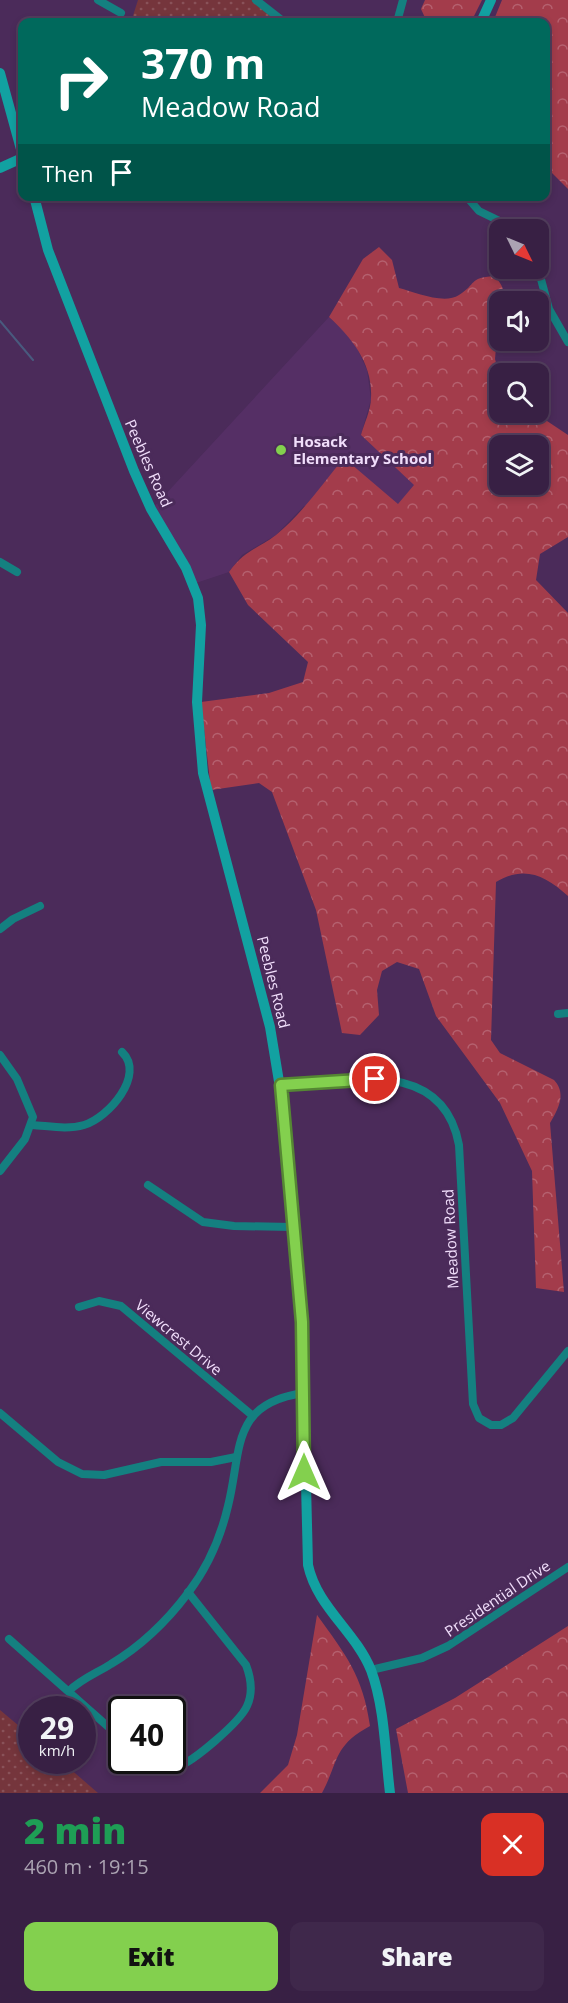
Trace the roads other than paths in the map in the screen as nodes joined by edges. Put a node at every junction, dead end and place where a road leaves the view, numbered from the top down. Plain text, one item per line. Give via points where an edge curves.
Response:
1 (98, 0) edge
2 (256, 0) edge
3 (403, 0) edge
4 (491, 0) edge
5 (121, 13) dead end
6 (279, 18) edge
7 (398, 18) edge
8 (483, 18) edge
9 (0, 73) edge
10 (18, 141) edge
11 (18, 158) edge
12 (0, 168) edge
13 (35, 201) edge
14 (470, 201) edge
15 (495, 219) edge
16 (541, 279) edge
17 (568, 342) edge
18 (0, 562) edge
19 (17, 572) dead end
20 (40, 906) dead end
21 (0, 929) edge
22 (568, 1013) edge
23 (558, 1014) dead end
24 (122, 1052) dead end
25 (0, 1055) edge
26 (281, 1085) junction
27 (32, 1125) junction
28 (0, 1171) edge
29 (148, 1185) dead end
30 (292, 1227) junction
31 (79, 1306) dead end
32 (568, 1351) edge
33 (304, 1393) junction
34 (0, 1413) edge
35 (253, 1416) junction
36 (236, 1457) junction
37 (568, 1567) edge
38 (189, 1592) junction
39 (9, 1639) dead end
40 (371, 1670) junction
41 (69, 1691) junction
42 (108, 1726) edge
43 (186, 1762) edge
44 (390, 1793) edge

1 - 5 street
2 - 6 street
3 - 7 street
4 - 8 street
9 - 10 street
11 - 12 street
13 - 26 street, Peebles Road via 48,250 134,471 198,598 201,625 197,692 203,773 270,1027
14 - 15 street via 479,211
16 - 17 street via 549,309
18 - 19 street
20 - 21 street
22 - 23 street
24 - 27 street via 128,1061 128,1075 122,1092 107,1112 75,1127
25 - 27 street via 28,1102
26 - 30 street, Peebles Road
26 - 32 street, Meadow Road via 405,1081 428,1092 451,1120 459,1145 472,1404 479,1418 491,1425 509,1421
27 - 28 street
29 - 30 street via 203,1222
30 - 33 street, Peebles Road via 302,1322
31 - 35 street, Viewcrest Drive via 99,1301 121,1306
33 - 35 street via 276,1401
33 - 40 street, Peebles Road via 306,1555 310,1574 320,1598
34 - 36 street via 58,1462 82,1474 104,1475 161,1462 211,1462
35 - 36 street via 241,1435
36 - 38 street via 222,1526
37 - 40 street, Presidential Drive via 448,1646 422,1658
38 - 41 street via 139,1645
38 - 43 street via 246,1665 250,1679 249,1701 235,1722
39 - 41 street
40 - 44 street, Peebles Road via 379,1702
41 - 42 street

